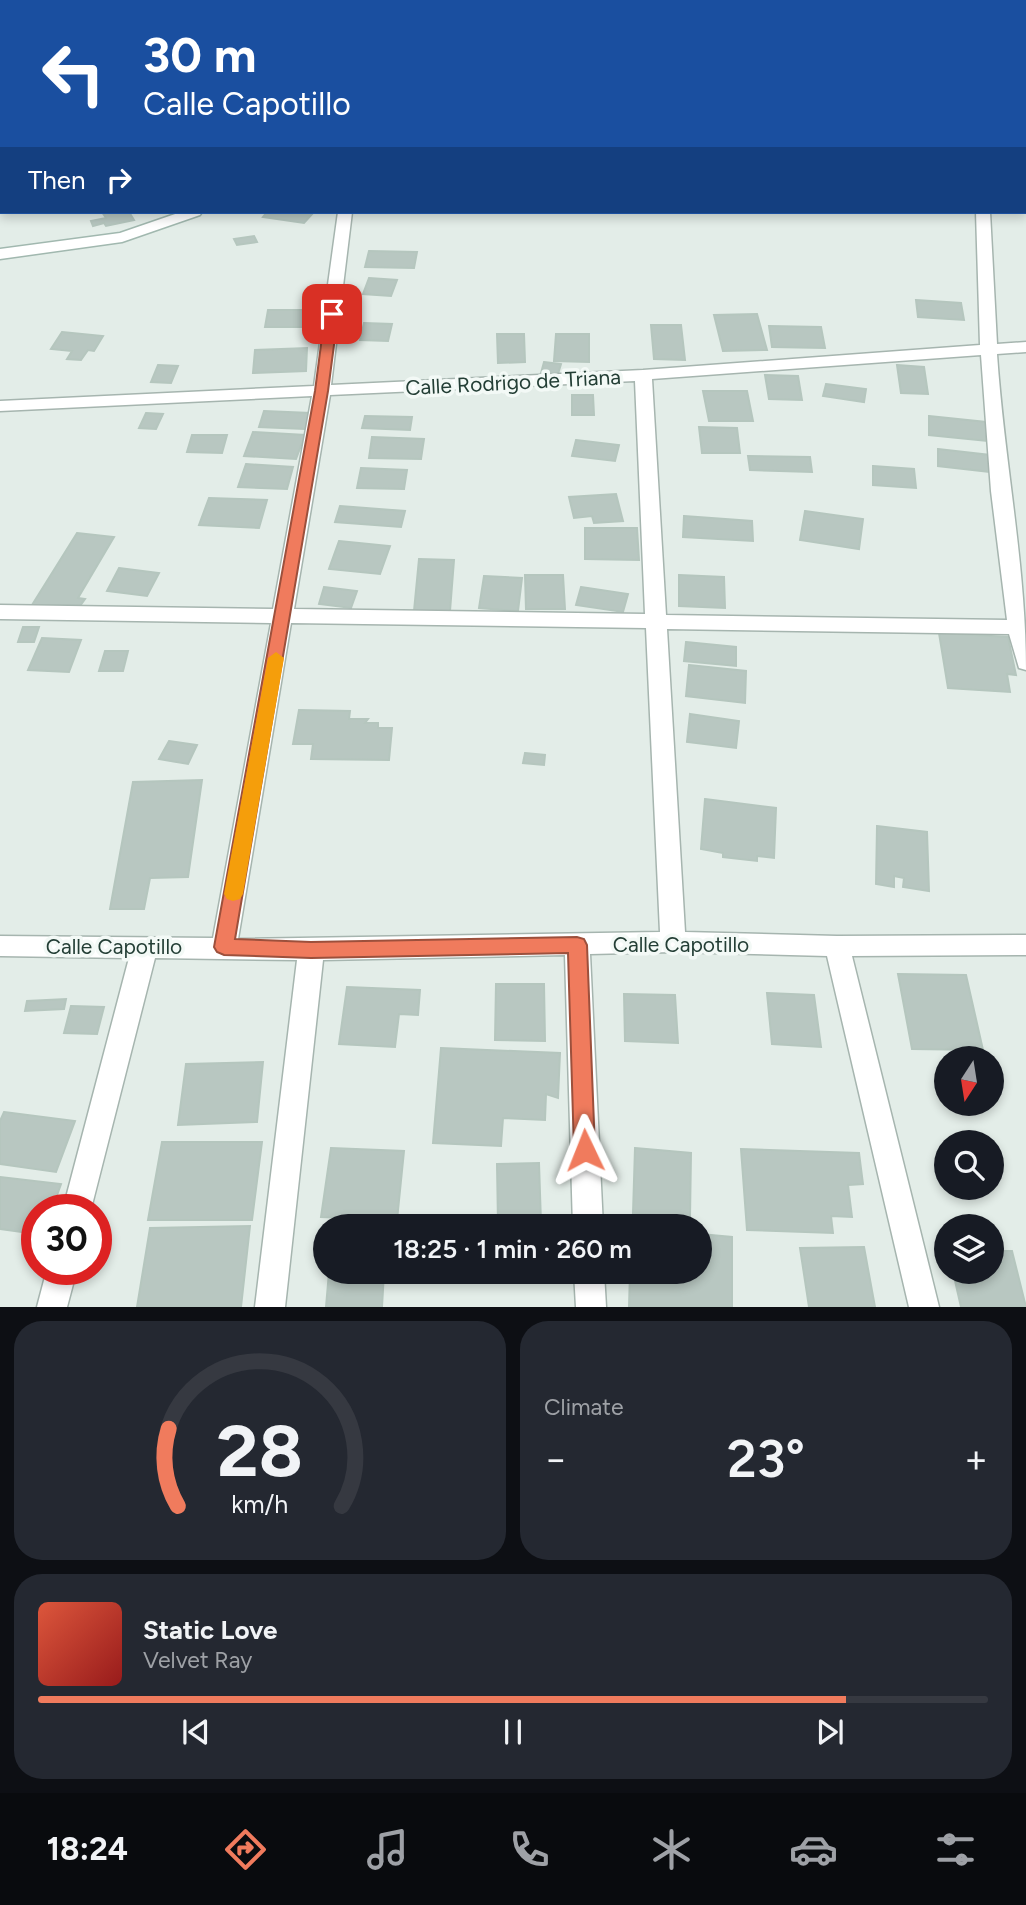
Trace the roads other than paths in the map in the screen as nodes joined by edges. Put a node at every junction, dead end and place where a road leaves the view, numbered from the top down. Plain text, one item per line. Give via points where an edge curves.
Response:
1 (189, 214) edge
2 (345, 214) edge
3 (983, 214) edge
4 (0, 254) edge
5 (1026, 347) edge
6 (986, 349) junction
7 (643, 375) junction
8 (322, 391) junction
9 (0, 407) edge
10 (0, 612) edge
11 (283, 618) junction
12 (656, 621) junction
13 (1022, 627) edge
14 (1026, 663) edge
15 (673, 942) junction
16 (577, 945) junction
17 (1026, 945) edge
18 (0, 946) edge
19 (837, 946) junction
20 (145, 947) junction
21 (224, 947) junction
22 (311, 950) junction
23 (81, 1194) edge
24 (587, 1214) edge
25 (590, 1284) edge
26 (58, 1285) edge
27 (52, 1307) edge
28 (270, 1307) edge
29 (591, 1307) edge
30 (924, 1307) edge

1 - 4 street via 122,237
2 - 8 street
3 - 6 street
5 - 6 street, Calle Rodrigo de Triana
6 - 7 street, Calle Rodrigo de Triana
6 - 13 street via 992,434
7 - 8 street, Calle Rodrigo de Triana
7 - 12 street
8 - 9 street, Calle Rodrigo de Triana
8 - 11 street
10 - 11 street
11 - 12 street
11 - 21 street
12 - 13 street
12 - 15 street
13 - 14 street
15 - 16 street, Calle Capotillo
15 - 19 street, Calle Capotillo
16 - 22 street, Calle Capotillo
16 - 24 street
17 - 19 street, Calle Capotillo
18 - 20 street, Calle Capotillo
19 - 30 street
20 - 21 street, Calle Capotillo
20 - 23 street
21 - 22 street, Calle Capotillo
22 - 28 street
25 - 29 street
26 - 27 street

